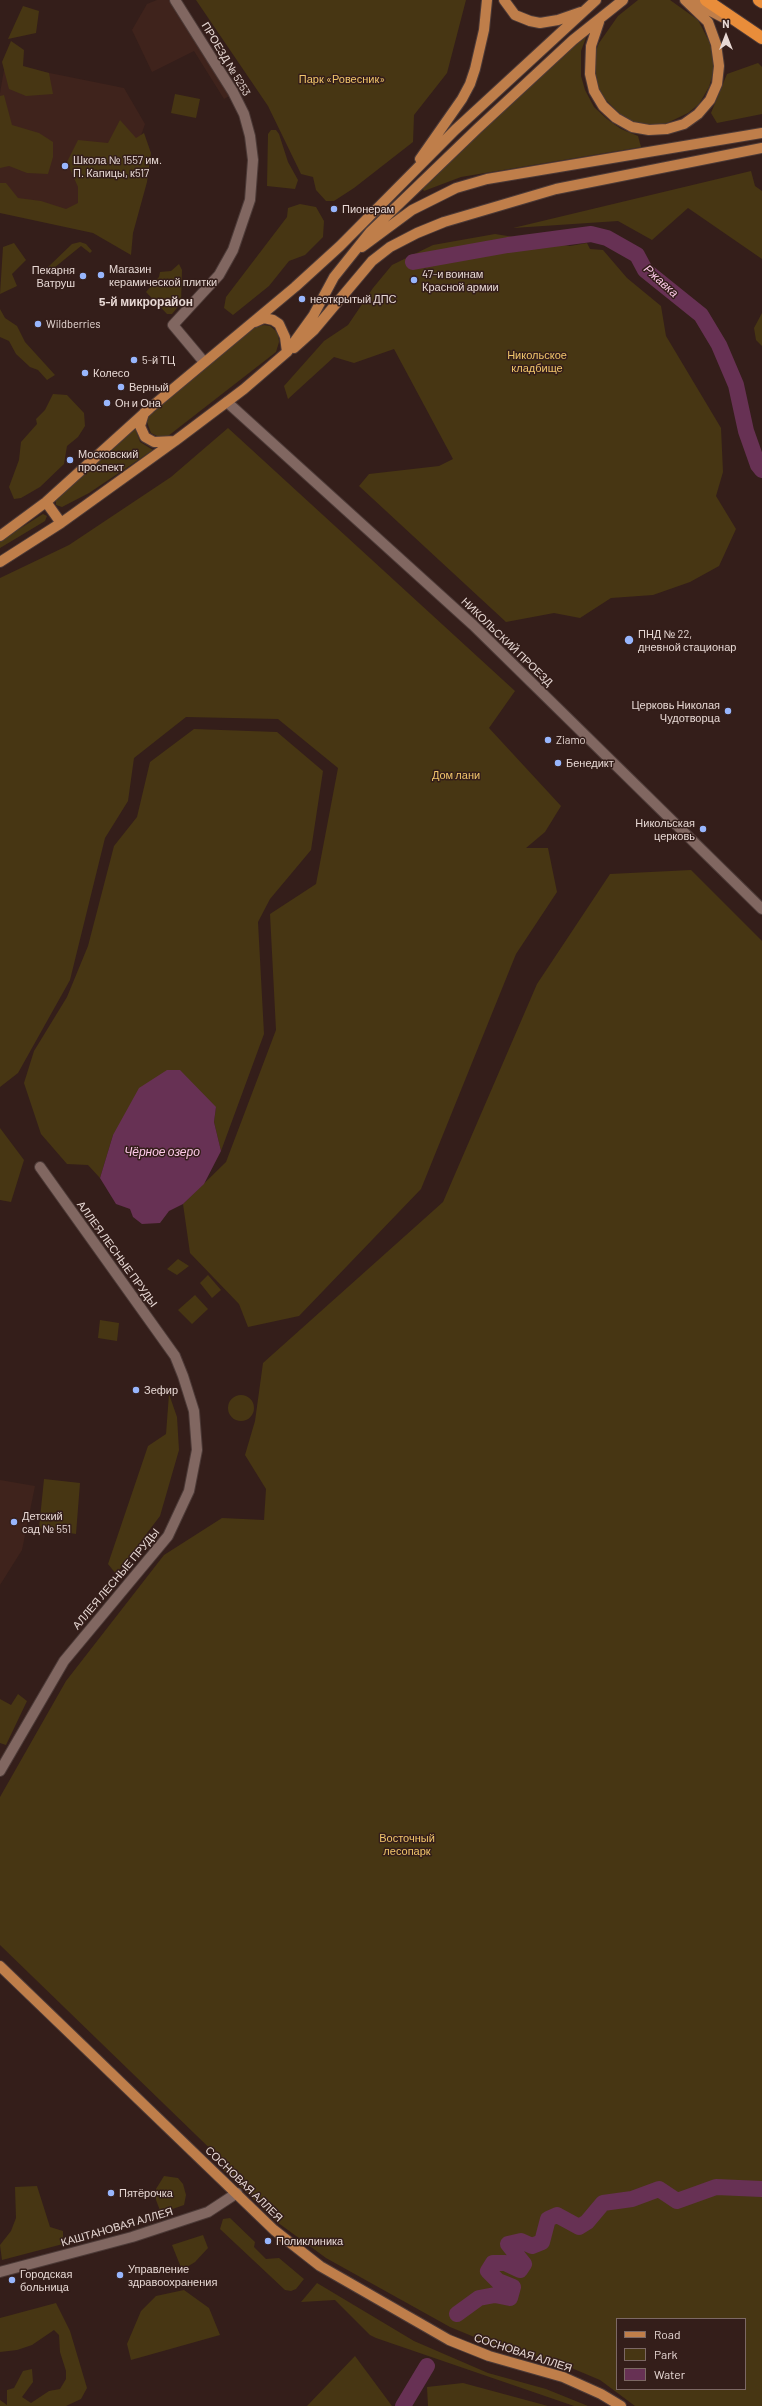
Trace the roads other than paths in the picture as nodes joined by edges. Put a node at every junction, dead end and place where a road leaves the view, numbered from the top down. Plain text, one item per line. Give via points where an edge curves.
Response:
1 (175, 0) edge
2 (487, 0) edge
3 (504, 0) edge
4 (596, 0) edge
5 (685, 0) edge
6 (689, 0) edge
7 (706, 0) edge
8 (759, 0) edge
9 (762, 2) edge
10 (619, 4) edge
11 (586, 9) junction
12 (600, 20) junction
13 (760, 37) edge
14 (762, 133) edge
15 (762, 148) edge
16 (409, 177) junction
17 (351, 253) junction
18 (329, 284) junction
19 (251, 323) junction
20 (320, 324) junction
21 (287, 352) junction
22 (204, 362) junction
23 (227, 402) junction
24 (144, 413) junction
25 (174, 441) junction
26 (46, 502) junction
27 (61, 523) junction
28 (0, 536) edge
29 (0, 562) edge
30 (762, 909) edge
31 (40, 1167) dead end
32 (0, 1771) edge
33 (0, 1966) edge
34 (237, 2193) junction
35 (0, 2272) edge
36 (621, 2406) edge

1 - 22 street, ПРОЕЗД № 5253 via 233,92 246,122 253,160 250,200 233,250 219,275 173,325
2 - 16 main road via 484,30 470,84
3 - 11 main road via 515,14 523,19 540,22 558,20
4 - 11 main road
5 - 12 main road via 708,22 716,44 719,66 717,84 698,114 684,124 667,129 649,130 632,127 616,118 603,106 594,91 590,74 591,46
6 - 13 main road
7 - 13 highway
8 - 9 highway
10 - 12 main road
11 - 16 main road via 455,130
12 - 17 main road via 573,40 477,128
14 - 17 main road via 535,170 456,188 412,210
15 - 20 main road via 556,189 417,232 390,247 372,261
16 - 19 main road via 295,287
17 - 18 main road
18 - 20 main road
18 - 21 main road via 313,316
19 - 21 main road via 264,318 279,324 285,337
19 - 22 main road
20 - 21 main road via 302,343
21 - 23 main road
22 - 24 main road
23 - 25 main road
23 - 30 street, НИКОЛЬСКИЙ ПРОЕЗД via 473,626
24 - 25 main road via 140,426 145,437 154,442
24 - 26 main road
25 - 27 main road
26 - 27 main road
26 - 28 main road
27 - 29 main road
31 - 32 street, АЛЛЕЯ ЛЕСНЫЕ ПРУДЫ via 175,1356 194,1411 197,1450 189,1491 168,1536 64,1661
33 - 34 main road, СОСНОВАЯ АЛЛЕЯ
34 - 35 street, КАШТАНОВАЯ АЛЛЕЯ via 208,2212 132,2237
34 - 36 main road, СОСНОВАЯ АЛЛЕЯ via 297,2250 408,2318 449,2340 489,2356 563,2377

